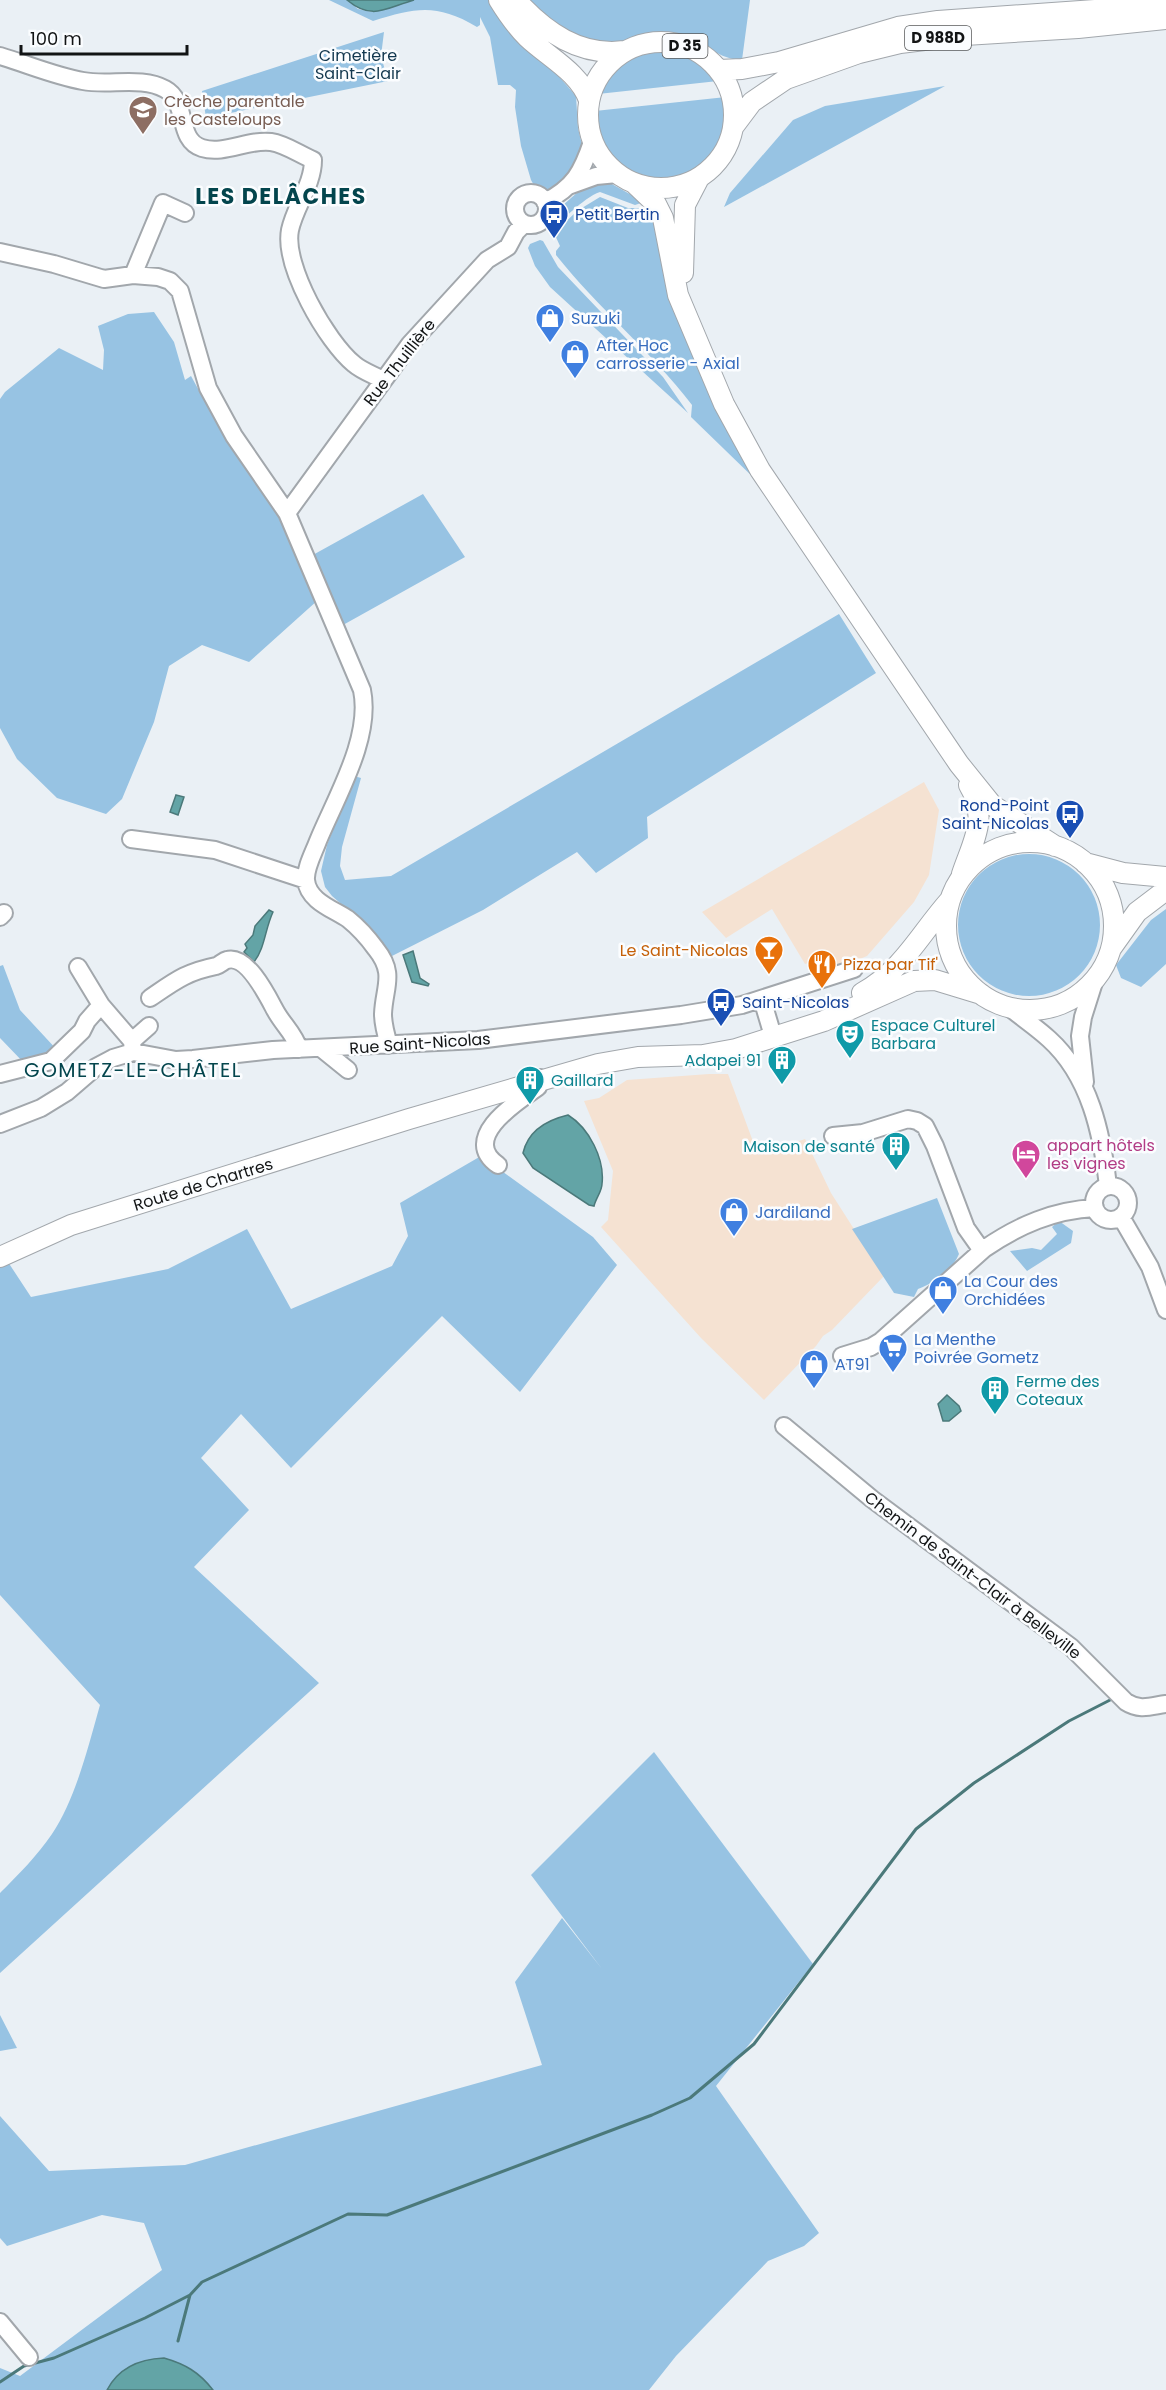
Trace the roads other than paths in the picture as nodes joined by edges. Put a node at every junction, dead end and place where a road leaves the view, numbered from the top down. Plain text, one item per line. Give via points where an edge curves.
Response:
1 (499, 0) edge
2 (516, 0) edge
3 (1166, 5) edge
4 (1166, 19) edge
5 (625, 51) junction
6 (0, 56) edge
7 (719, 70) junction
8 (589, 100) junction
9 (734, 126) junction
10 (592, 141) junction
11 (616, 174) junction
12 (699, 178) junction
13 (635, 184) junction
14 (571, 185) junction
15 (545, 202) junction
16 (185, 213) dead end
17 (524, 224) junction
18 (0, 252) edge
19 (133, 275) junction
20 (687, 317) junction
21 (383, 380) junction
22 (287, 513) junction
23 (959, 764) junction
24 (131, 839) dead end
25 (1055, 846) junction
26 (1085, 862) junction
27 (1166, 877) edge
28 (961, 878) junction
29 (306, 880) junction
30 (1166, 890) edge
31 (950, 900) junction
32 (1111, 950) junction
33 (78, 967) dead end
34 (854, 969) dead end
35 (1095, 979) junction
36 (981, 994) junction
37 (150, 998) dead end
38 (762, 999) junction
39 (101, 1005) junction
40 (1009, 1007) junction
41 (149, 1026) dead end
42 (772, 1032) junction
43 (389, 1046) junction
44 (133, 1047) junction
45 (299, 1049) junction
46 (321, 1049) junction
47 (348, 1070) dead end
48 (0, 1074) edge
49 (540, 1078) junction
50 (1087, 1091) junction
51 (0, 1124) edge
52 (833, 1136) dead end
53 (498, 1166) dead end
54 (1108, 1186) junction
55 (1095, 1208) junction
56 (1121, 1216) junction
57 (984, 1249) junction
58 (0, 1257) edge
59 (1166, 1310) edge
60 (842, 1356) dead end
61 (784, 1426) dead end
62 (1166, 1704) edge
63 (0, 2322) edge
64 (29, 2357) dead end

1 - 8 main road via 528,38 576,79
2 - 5 main road, D 35 via 556,36 595,52
3 - 7 main road, D 988D via 908,25 779,62
4 - 9 main road, D 988D via 964,35 859,53 786,79 752,102
5 - 7 main road, D 35 via 653,42 683,45 709,59
5 - 8 main road, D 35 via 602,72
6 - 21 street via 80,81 159,86 176,99 186,132 202,148 268,142 313,160 313,173 290,233 291,254 324,330 355,364
7 - 9 main road, D 35 via 732,97
8 - 10 main road, D 35 via 587,114
9 - 12 main road, D 35 via 726,151
10 - 11 main road via 604,163
10 - 14 street
11 - 13 main road
11 - 14 street
12 - 13 main road via 668,189
12 - 20 main road, D 35 via 686,201 683,222
13 - 20 main road, D 35 via 656,204 663,218 672,274
14 - 15 street
15 - 17 street via 547,212 541,221
15 - 17 street via 533,194 519,198 515,212
16 - 19 street via 163,202
17 - 21 street, Rue Thuillière via 508,247 487,260 441,308
18 - 19 street via 104,279
19 - 22 street via 171,281 180,291 208,388 234,436
20 - 23 main road, D 35 via 724,404 760,470
21 - 22 street, Rue Thuillière
22 - 29 street via 357,672 365,703 354,754
23 - 25 main road, D 35 via 997,809
23 - 28 main road, D 35 via 976,800 980,824
24 - 29 street via 215,850
25 - 26 main road
25 - 28 main road via 1032,842 1008,845 987,854
26 - 27 main road via 1124,873
26 - 32 main road via 1101,881 1111,902
28 - 31 main road
29 - 43 street via 318,901 349,920 384,960 388,979 383,1013
30 - 32 main road via 1137,912
31 - 36 main road via 946,923 949,946 964,978
31 - 42 main road, Route de Chartres via 908,956 877,984
32 - 35 main road
33 - 39 street
34 - 38 street, Rue Saint-Nicolas
35 - 40 main road via 1077,995 1056,1005 1033,1010
35 - 50 street via 1080,1036
36 - 40 main road
36 - 42 main road, Route de Chartres via 935,980 914,981 824,1021
37 - 45 street via 188,973 235,960 243,963 258,981
38 - 42 street
38 - 43 street, Rue Saint-Nicolas via 681,1015
39 - 44 street
39 - 48 street via 51,1061
40 - 50 street via 1050,1039 1068,1059
41 - 44 street
42 - 49 main road, Route de Chartres via 697,1044 618,1050
43 - 46 street, Rue Saint-Nicolas
44 - 45 street, Rue Saint-Nicolas via 176,1060
44 - 51 street via 41,1108
45 - 46 street, Rue Saint-Nicolas
46 - 47 street
49 - 53 street via 538,1087 493,1123 486,1142 491,1160
49 - 58 main road, Route de Chartres via 71,1225
50 - 54 street via 1097,1122
52 - 57 street via 862,1133 908,1119 925,1126 966,1228
54 - 55 street via 1096,1197
54 - 56 street via 1120,1188 1127,1196 1128,1208
55 - 56 street via 1106,1219
55 - 57 street via 1047,1215
56 - 59 street via 1150,1267
57 - 60 street via 881,1341
61 - 62 street, Chemin de Saint-Clair à Belleville via 879,1505 1071,1647 1126,1702 1143,1708
63 - 64 street

